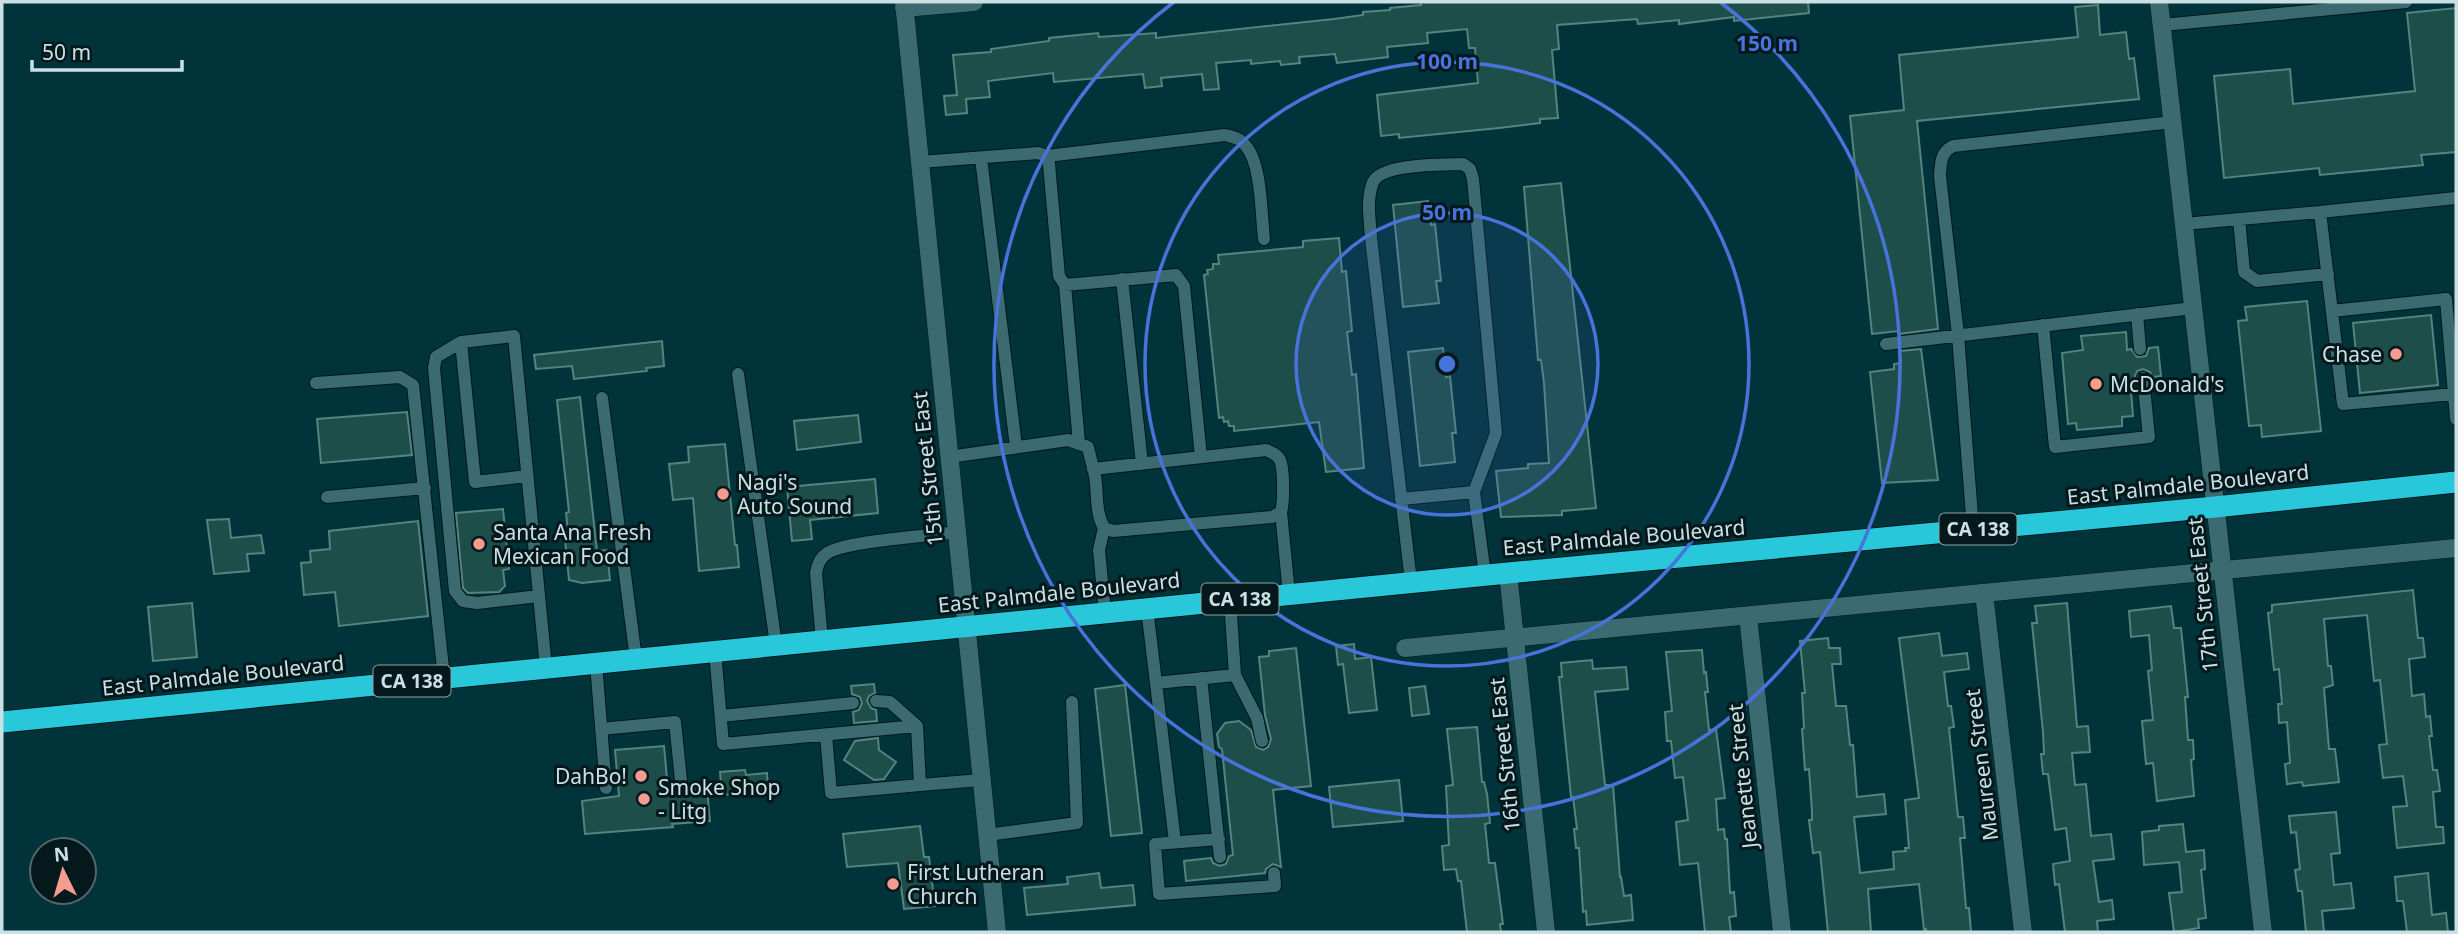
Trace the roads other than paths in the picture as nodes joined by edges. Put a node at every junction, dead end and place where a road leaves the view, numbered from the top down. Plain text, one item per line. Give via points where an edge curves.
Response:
1 (974, 2) edge
2 (2159, 2) edge
3 (2406, 2) edge
4 (904, 5) edge
5 (2162, 26) junction
6 (2173, 122) junction
7 (1047, 156) junction
8 (981, 158) junction
9 (919, 162) junction
10 (2456, 198) edge
11 (2320, 212) junction
12 (2239, 219) junction
13 (2184, 223) junction
14 (1264, 239) dead end
15 (2328, 274) junction
16 (1122, 279) junction
17 (1065, 285) junction
18 (2193, 308) junction
19 (2332, 311) junction
20 (2137, 314) junction
21 (2043, 325) junction
22 (1958, 335) junction
23 (461, 342) junction
24 (1886, 344) dead end
25 (2140, 349) dead end
26 (738, 374) dead end
27 (2143, 378) dead end
28 (316, 383) dead end
29 (2455, 394) edge
30 (602, 398) dead end
31 (2456, 419) edge
32 (1079, 443) junction
33 (1016, 447) junction
34 (949, 457) junction
35 (1200, 457) junction
36 (1142, 464) junction
37 (1093, 469) junction
38 (527, 476) junction
39 (2456, 482) edge
40 (425, 488) junction
41 (1474, 492) junction
42 (327, 496) dead end
43 (1401, 499) junction
44 (2215, 507) junction
45 (1281, 512) junction
46 (1104, 528) junction
47 (1973, 529) junction
48 (956, 532) junction
49 (2456, 553) edge
50 (2222, 571) junction
51 (1508, 573) junction
52 (1485, 575) junction
53 (1410, 582) junction
54 (1984, 593) junction
55 (1289, 594) junction
56 (539, 596) junction
57 (1230, 600) junction
58 (1147, 608) junction
59 (1105, 613) junction
60 (1748, 616) junction
61 (965, 626) junction
62 (1515, 638) junction
63 (822, 641) junction
64 (776, 645) junction
65 (1405, 648) dead end
66 (715, 651) junction
67 (636, 659) junction
68 (596, 663) junction
69 (546, 668) junction
70 (1235, 675) junction
71 (444, 678) junction
72 (1201, 678) junction
73 (1156, 683) junction
74 (876, 701) dead end
75 (1072, 702) dead end
76 (853, 703) dead end
77 (721, 716) junction
78 (2, 722) edge
79 (917, 726) junction
80 (601, 729) junction
81 (826, 735) junction
82 (1262, 741) dead end
83 (681, 780) dead end
84 (981, 780) junction
85 (920, 785) junction
86 (606, 788) dead end
87 (987, 835) junction
88 (1219, 839) junction
89 (1175, 842) junction
90 (1220, 857) dead end
91 (1274, 873) dead end
92 (997, 932) edge
93 (1546, 932) edge
94 (1782, 932) edge
95 (2023, 932) edge
96 (2263, 932) edge

1 - 4 street
2 - 5 street, 17th Street East
3 - 5 lane
4 - 9 street, 15th Street East
5 - 6 street, 17th Street East
6 - 13 street, 17th Street East
6 - 22 lane via 1945,150 1940,176
7 - 8 lane
7 - 14 lane via 1225,135 1236,138 1251,153 1257,174
7 - 17 lane via 1059,276
8 - 9 lane
8 - 33 lane
9 - 34 street, 15th Street East
10 - 11 lane
11 - 12 lane
11 - 15 lane
12 - 13 lane
12 - 15 lane via 2244,272 2257,281
13 - 18 street, 17th Street East
15 - 19 lane
16 - 17 lane
16 - 35 lane via 1176,275 1184,286
16 - 36 lane
17 - 32 lane
18 - 20 lane
18 - 44 street, 17th Street East
19 - 29 lane via 2343,404
19 - 29 lane via 2446,299
20 - 21 lane
20 - 25 lane
21 - 22 lane
21 - 27 lane via 2055,447 2149,437
22 - 24 lane
22 - 47 lane
23 - 38 lane via 475,482
23 - 38 lane via 514,336
23 - 56 lane via 436,357 434,368 455,591 463,601 477,603
26 - 64 lane
28 - 40 lane via 408,380 415,391
29 - 31 lane
30 - 67 lane
32 - 33 lane via 1068,440
32 - 37 lane via 1088,447
33 - 34 lane
34 - 48 street, 15th Street East
35 - 36 lane
35 - 45 lane via 1266,450 1275,454 1280,460
36 - 37 lane
37 - 46 lane
38 - 56 lane
39 - 44 highway, East Palmdale Boulevard / CA 138
40 - 42 lane
40 - 71 lane
41 - 43 lane
41 - 43 lane via 1496,433 1473,178 1463,164 1392,169 1374,181 1369,203
41 - 52 lane
43 - 53 lane
44 - 47 highway, East Palmdale Boulevard / CA 138
44 - 50 street, 17th Street East
45 - 46 lane via 1272,517 1113,531
45 - 55 lane
46 - 59 lane via 1099,550
47 - 51 highway, East Palmdale Boulevard / CA 138
48 - 61 street, 15th Street East
48 - 63 lane via 852,545 826,554 816,573
49 - 50 street
50 - 54 street
50 - 96 street, 17th Street East
51 - 52 highway, East Palmdale Boulevard / CA 138
51 - 62 street, 16th Street East
52 - 53 highway, East Palmdale Boulevard / CA 138
53 - 55 highway, East Palmdale Boulevard / CA 138
54 - 60 street
54 - 95 street, Maureen Street
55 - 57 highway, East Palmdale Boulevard / CA 138
56 - 69 lane
57 - 58 highway, East Palmdale Boulevard / CA 138
57 - 70 lane
58 - 59 highway, East Palmdale Boulevard / CA 138
58 - 73 lane
59 - 61 highway, East Palmdale Boulevard / CA 138
60 - 62 street
60 - 94 street, Jeanette Street
61 - 63 highway, East Palmdale Boulevard / CA 138
61 - 84 street, 15th Street East
62 - 65 street
62 - 93 street, 16th Street East
63 - 64 highway, East Palmdale Boulevard / CA 138
64 - 66 highway, East Palmdale Boulevard / CA 138
66 - 67 highway, East Palmdale Boulevard / CA 138
66 - 77 lane
67 - 68 highway, East Palmdale Boulevard / CA 138
68 - 69 highway, East Palmdale Boulevard / CA 138
68 - 80 lane
69 - 71 highway, East Palmdale Boulevard / CA 138
70 - 72 lane
70 - 82 lane via 1257,718
71 - 78 highway, East Palmdale Boulevard / CA 138
72 - 73 lane
72 - 88 lane
73 - 89 lane
74 - 79 lane via 890,702
75 - 87 lane via 1077,823
76 - 77 lane
77 - 81 lane via 723,744
79 - 81 lane
79 - 85 lane
80 - 83 lane via 675,722
80 - 86 lane
81 - 85 lane via 831,793
84 - 85 lane
84 - 87 street, 15th Street East
87 - 92 street, 15th Street East
88 - 89 lane
88 - 90 lane
89 - 91 lane via 1155,844 1160,894 1223,884 1275,886

